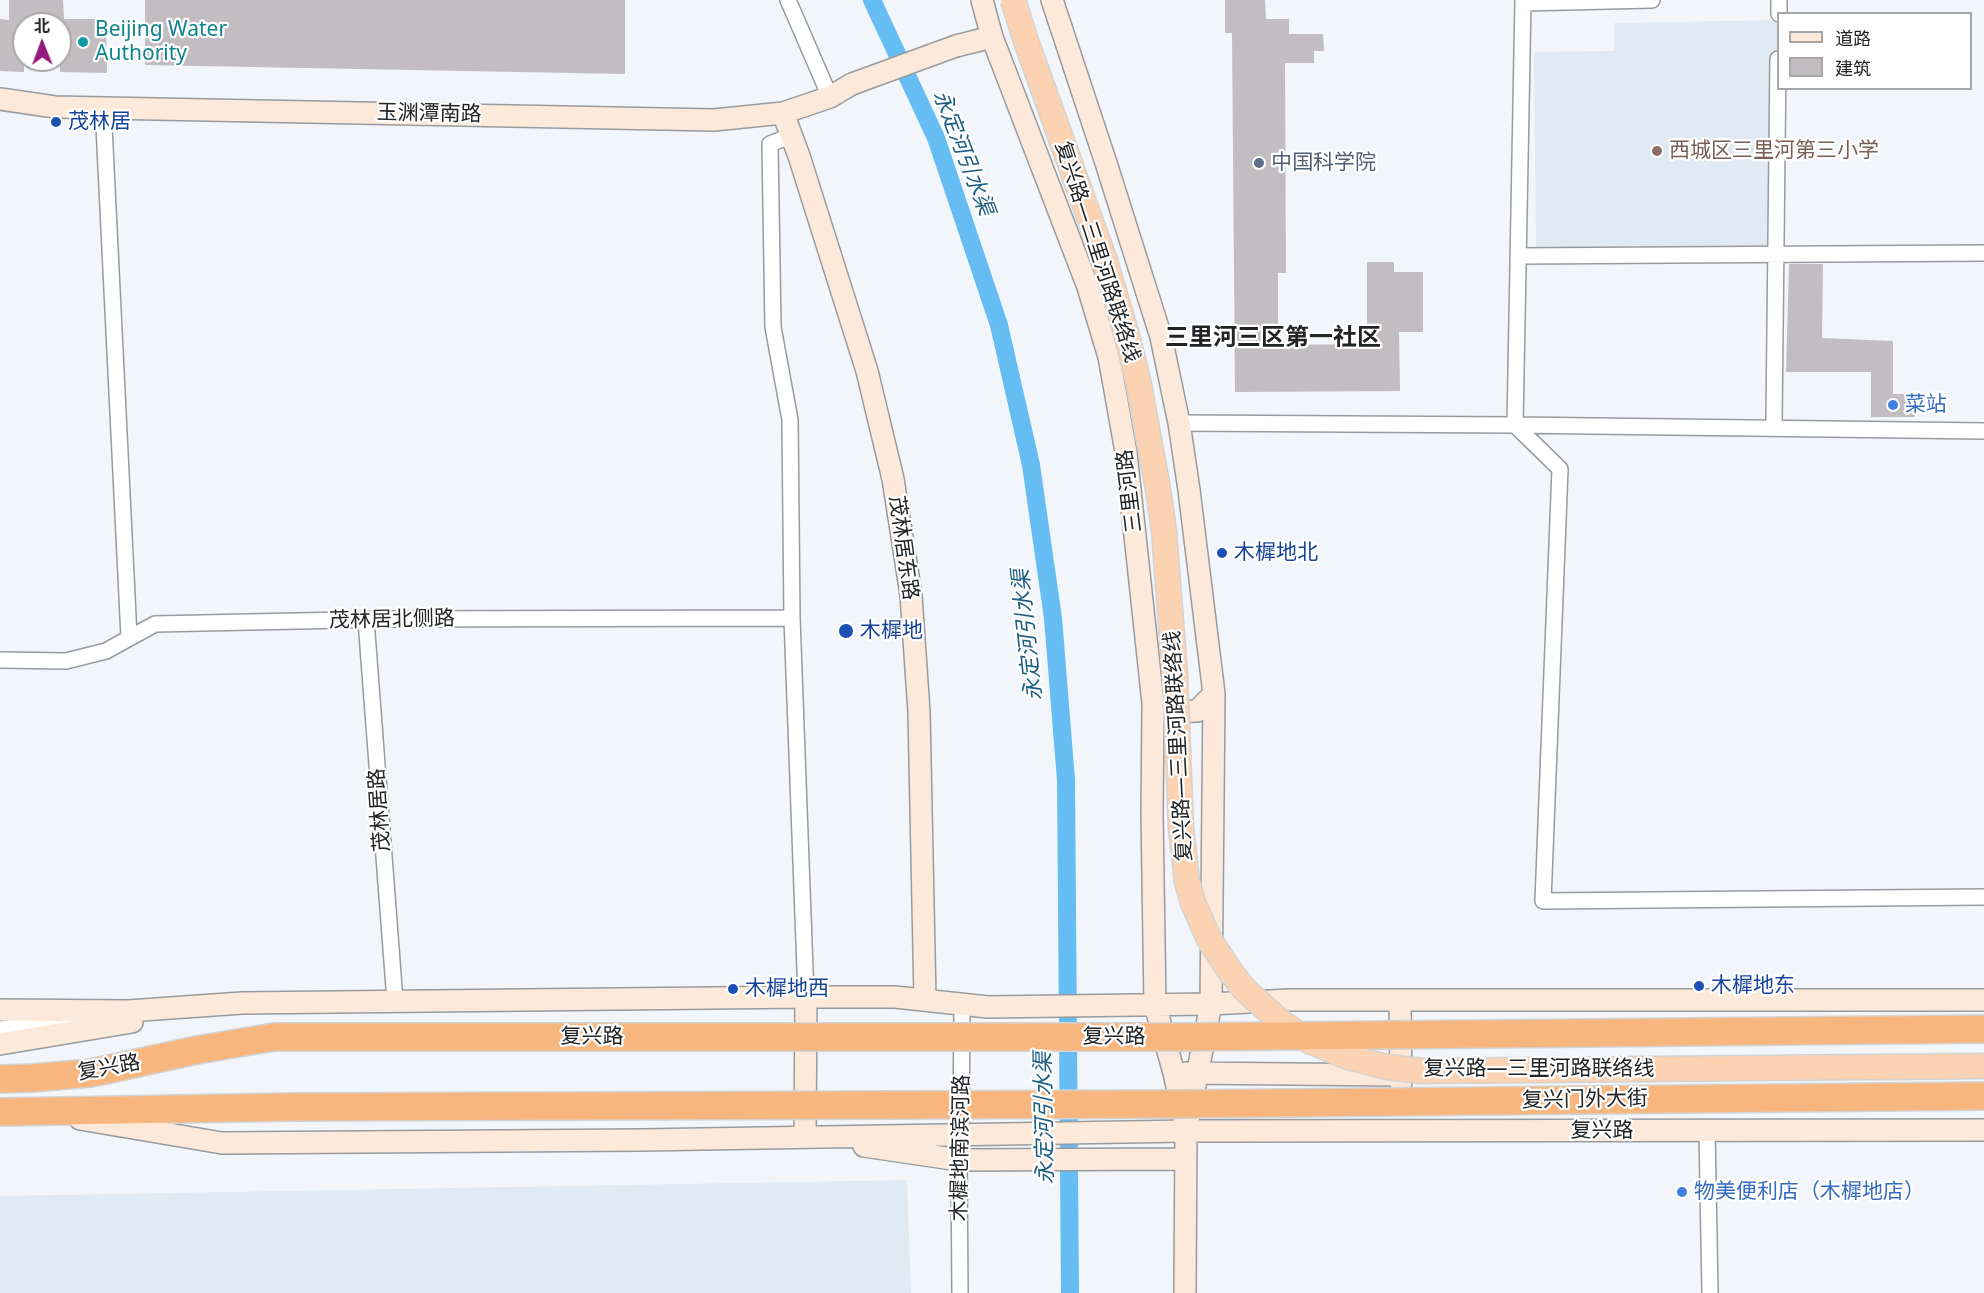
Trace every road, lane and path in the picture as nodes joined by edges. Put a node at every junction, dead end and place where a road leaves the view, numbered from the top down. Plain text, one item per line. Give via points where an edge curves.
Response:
1 (788, 0) edge
2 (982, 0) edge
3 (1013, 0) edge
4 (1052, 0) edge
5 (1652, 0) edge
6 (1523, 2) edge
7 (992, 37) junction
8 (1779, 90) edge
9 (830, 97) junction
10 (0, 99) edge
11 (103, 106) junction
12 (783, 113) junction
13 (792, 135) junction
14 (1984, 253) edge
15 (1519, 256) junction
16 (1161, 336) junction
17 (1109, 357) junction
18 (1774, 420) dead end
19 (1179, 423) junction
20 (1515, 425) junction
21 (1984, 431) edge
22 (792, 618) junction
23 (366, 620) junction
24 (129, 637) junction
25 (0, 660) edge
26 (1214, 694) junction
27 (1153, 703) junction
28 (1984, 897) edge
29 (806, 997) junction
30 (925, 999) junction
31 (1400, 1000) junction
32 (1984, 1000) edge
33 (395, 1001) junction
34 (242, 1003) junction
35 (962, 1004) junction
36 (1211, 1004) junction
37 (1155, 1005) junction
38 (0, 1010) edge
39 (128, 1011) junction
40 (0, 1029) edge
41 (1984, 1029) edge
42 (0, 1044) edge
43 (1984, 1066) edge
44 (1197, 1072) junction
45 (1174, 1073) junction
46 (1401, 1075) junction
47 (0, 1079) edge
48 (1984, 1096) edge
49 (1185, 1104) joint
50 (32, 1111) junction
51 (0, 1112) edge
52 (1984, 1130) edge
53 (1186, 1131) junction
54 (1401, 1131) junction
55 (1707, 1131) junction
56 (961, 1134) junction
57 (804, 1137) junction
58 (1148, 1159) junction
59 (1185, 1159) junction
60 (959, 1160) junction
61 (960, 1293) edge
62 (1185, 1293) edge
63 (1710, 1293) edge

1 - 9 street
2 - 7 street, 三里河路
3 - 43 main road, 复兴路—三里河路联络线, bridge via 1105,261 1138,380 1164,531 1187,882 1209,939 1246,991 1307,1040 1348,1057 1422,1071
4 - 16 street
5 - 6 street
6 - 15 street
7 - 9 street, 玉渊潭南路, bridge via 852,84
7 - 17 street, 三里河路 via 1088,287
8 - 18 street
9 - 12 street, 玉渊潭南路
10 - 11 street, 玉渊潭南路 via 55,107
11 - 12 street, 玉渊潭南路 via 714,120
11 - 24 street
12 - 13 street, 茂林居东路
13 - 22 street via 770,144 773,327 790,420
13 - 30 street, 茂林居东路 via 867,371 893,479 911,595 919,712
14 - 15 street
15 - 20 street
16 - 17 street
16 - 19 street
17 - 27 street, 三里河路 via 1126,452
19 - 20 street
19 - 26 street
20 - 21 street
20 - 28 street via 1560,469 1544,901
22 - 23 street, 茂林居北侧路
22 - 29 street
23 - 24 street, 茂林居北侧路 via 154,624
23 - 33 street, 茂林居路
24 - 25 street, 茂林居北侧路 via 106,651 66,661
26 - 27 street via 1197,711 1172,712
26 - 36 street
27 - 37 street, 三里河路
29 - 30 street, 复兴路
29 - 33 street, 复兴路
29 - 57 street
30 - 35 street, 复兴路
31 - 32 street, 复兴路
31 - 36 street, 复兴路
31 - 46 street
33 - 34 street, 复兴路
34 - 39 street, 复兴路
34 - 42 street
35 - 37 street, 复兴路
35 - 56 street, 木樨地南滨河路
36 - 37 street, 复兴路
36 - 44 street
37 - 45 street, 三里河路
38 - 39 street, 复兴路
39 - 40 street
41 - 47 highway, 复兴路, bridge via 1188,1037 274,1037 91,1073
44 - 45 street
44 - 46 street
44 - 53 street
45 - 53 street, 三里河路
46 - 54 street
48 - 49 highway, 复兴门外大街, bridge
49 - 50 highway, 复兴路, bridge
50 - 51 highway, 复兴路
50 - 57 street, 复兴路 via 222,1143
52 - 55 street, 复兴路
53 - 54 street, 复兴路
53 - 56 street, 复兴路
53 - 58 street
53 - 59 street
54 - 55 street, 复兴路
55 - 63 street
56 - 57 street, 复兴路
56 - 60 street, 木樨地南滨河路
57 - 60 street
58 - 59 street
58 - 60 street
59 - 62 street
60 - 61 street, 木樨地南滨河路

